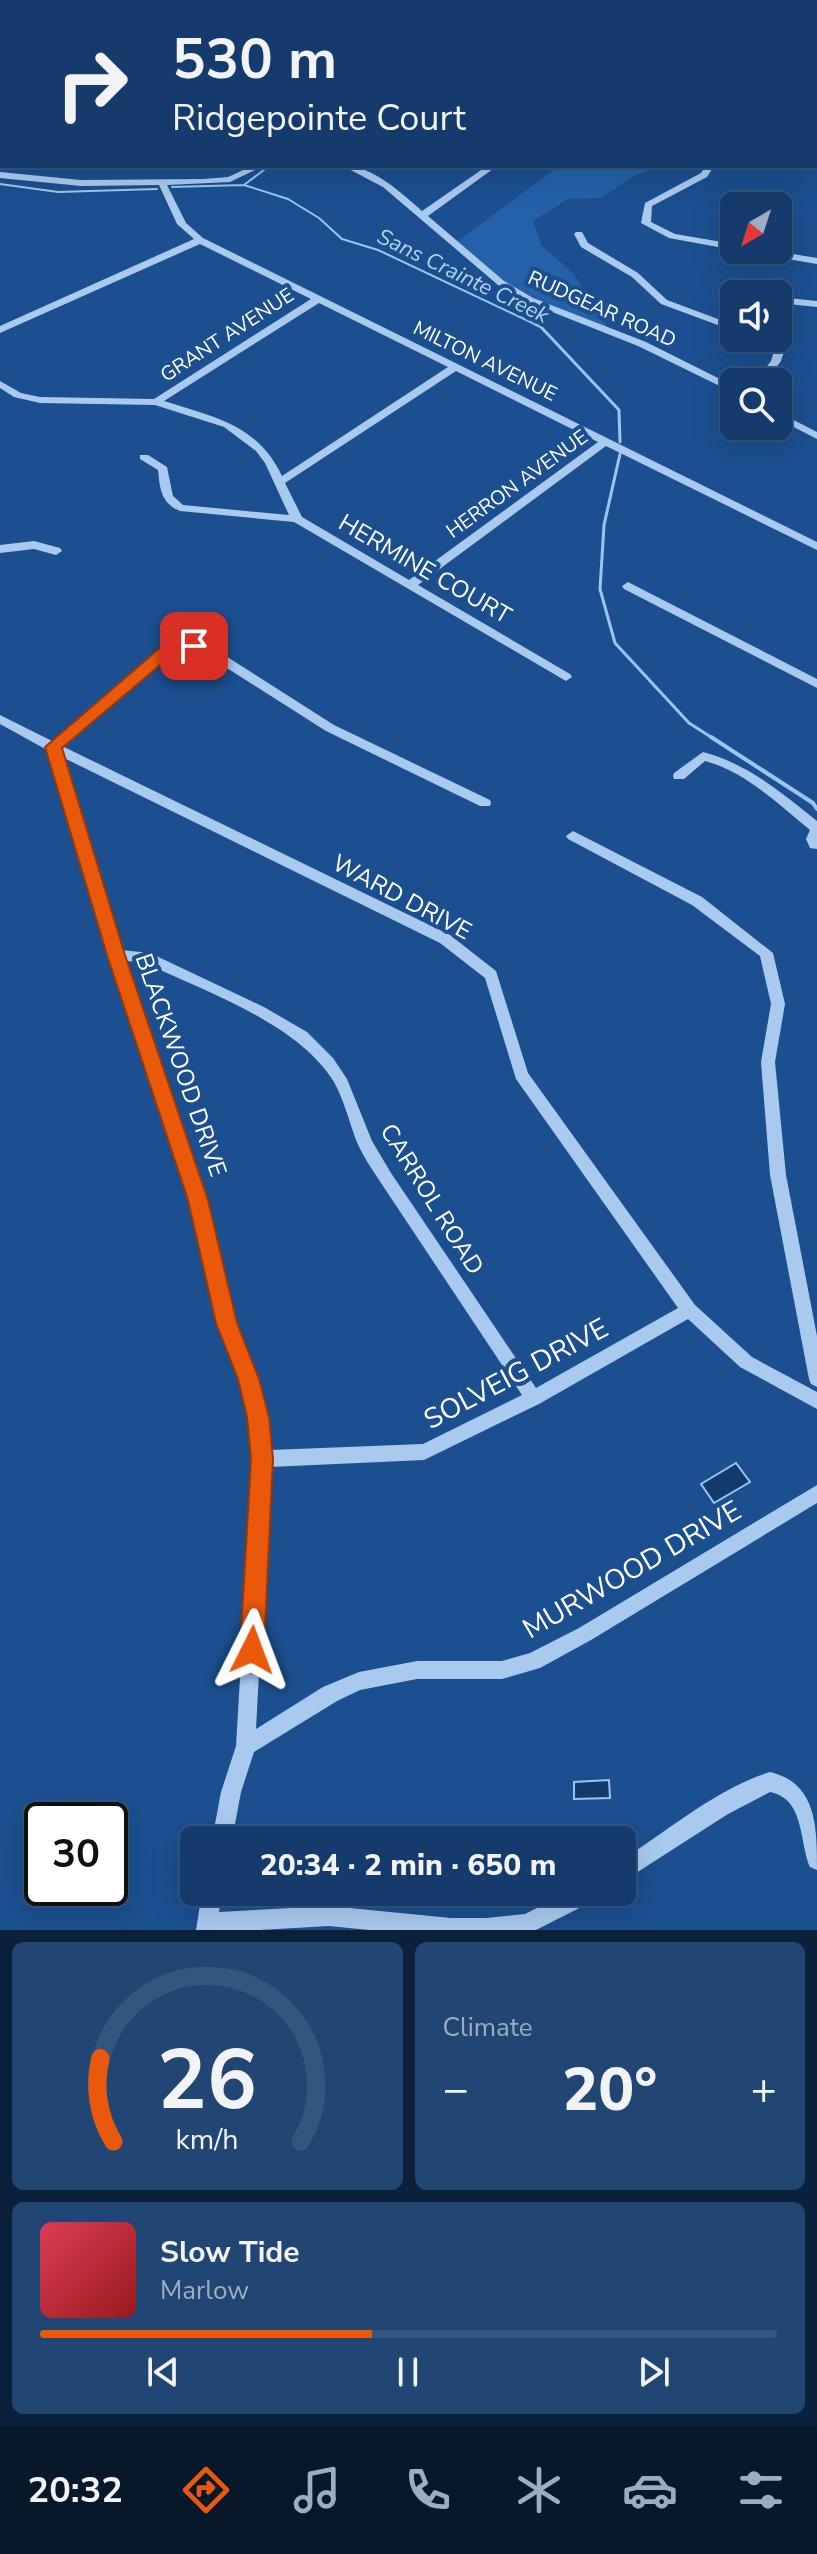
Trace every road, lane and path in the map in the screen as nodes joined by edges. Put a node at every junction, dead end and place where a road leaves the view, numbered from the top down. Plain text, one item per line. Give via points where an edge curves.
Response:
1 (255, 168) edge
2 (351, 168) edge
3 (490, 168) edge
4 (709, 168) edge
5 (5, 175) edge
6 (162, 183) junction
7 (423, 215) junction
8 (579, 234) dead end
9 (200, 240) junction
10 (720, 245) edge
11 (792, 257) edge
12 (817, 261) edge
13 (318, 299) junction
14 (792, 301) edge
15 (817, 304) edge
16 (720, 323) edge
17 (0, 330) edge
18 (455, 367) junction
19 (720, 383) edge
20 (0, 384) edge
21 (156, 402) junction
22 (792, 423) edge
23 (817, 436) edge
24 (606, 441) junction
25 (144, 457) dead end
26 (280, 482) junction
27 (297, 519) junction
28 (817, 546) edge
29 (0, 549) edge
30 (56, 551) dead end
31 (410, 585) junction
32 (628, 586) dead end
33 (566, 677) dead end
34 (817, 684) edge
35 (0, 719) edge
36 (53, 747) junction
37 (679, 776) dead end
38 (485, 803) dead end
39 (817, 828) edge
40 (573, 836) dead end
41 (815, 845) dead end
42 (116, 955) junction
43 (689, 1310) junction
44 (817, 1379) edge
45 (533, 1398) junction
46 (817, 1401) edge
47 (262, 1459) junction
48 (817, 1493) edge
49 (246, 1746) junction
50 (225, 1826) edge
51 (817, 1860) edge
52 (636, 1863) edge
53 (210, 1906) edge
54 (562, 1906) edge
55 (206, 1926) edge

1 - 6 street via 219,181
2 - 7 street, RUDGEAR ROAD via 386,185
3 - 7 street
4 - 10 street via 648,205 646,223 672,236
5 - 6 street via 81,183
6 - 9 street, MILTON AVENUE via 182,224
7 - 19 street, RUDGEAR ROAD via 501,283 530,300 642,344
8 - 16 street via 584,245 635,275 664,302
9 - 13 street, MILTON AVENUE
9 - 17 street
11 - 12 street
13 - 18 street, MILTON AVENUE
13 - 21 street, GRANT AVENUE
14 - 15 street
18 - 24 street, MILTON AVENUE
18 - 26 street
20 - 21 street via 40,400
21 - 26 street via 211,417 246,436
22 - 23 street
24 - 28 street, MILTON AVENUE
24 - 31 street, HERRON AVENUE
25 - 27 street via 163,469 164,493 180,508
26 - 27 street
27 - 31 street, HERMINE COURT
29 - 30 street via 34,545
31 - 33 street, HERMINE COURT
32 - 34 street
35 - 36 street
36 - 38 street via 167,651 203,647 330,728
36 - 42 street, BLACKWOOD DRIVE
36 - 43 street, WARD DRIVE via 445,939 491,975 521,1075
37 - 39 street via 703,756 719,759
39 - 41 street
40 - 44 street via 697,901 766,953 778,1004 768,1062 778,1175
42 - 45 street, CARROL ROAD via 145,957 259,1011 302,1036 328,1062 386,1178
42 - 47 street, BLACKWOOD DRIVE via 198,1200 227,1323 258,1417
43 - 45 street, SOLVEIG DRIVE
43 - 46 street, WARD DRIVE via 746,1362
45 - 47 street, SOLVEIG DRIVE via 424,1452
47 - 49 street, BLACKWOOD DRIVE
48 - 49 street, MURWOOD DRIVE via 533,1661 502,1670 417,1670 359,1681
49 - 50 street, BLACKWOOD DRIVE
51 - 52 street via 800,1800 785,1786 769,1782
53 - 55 street
54 - 55 street via 527,1924 487,1928 329,1916

